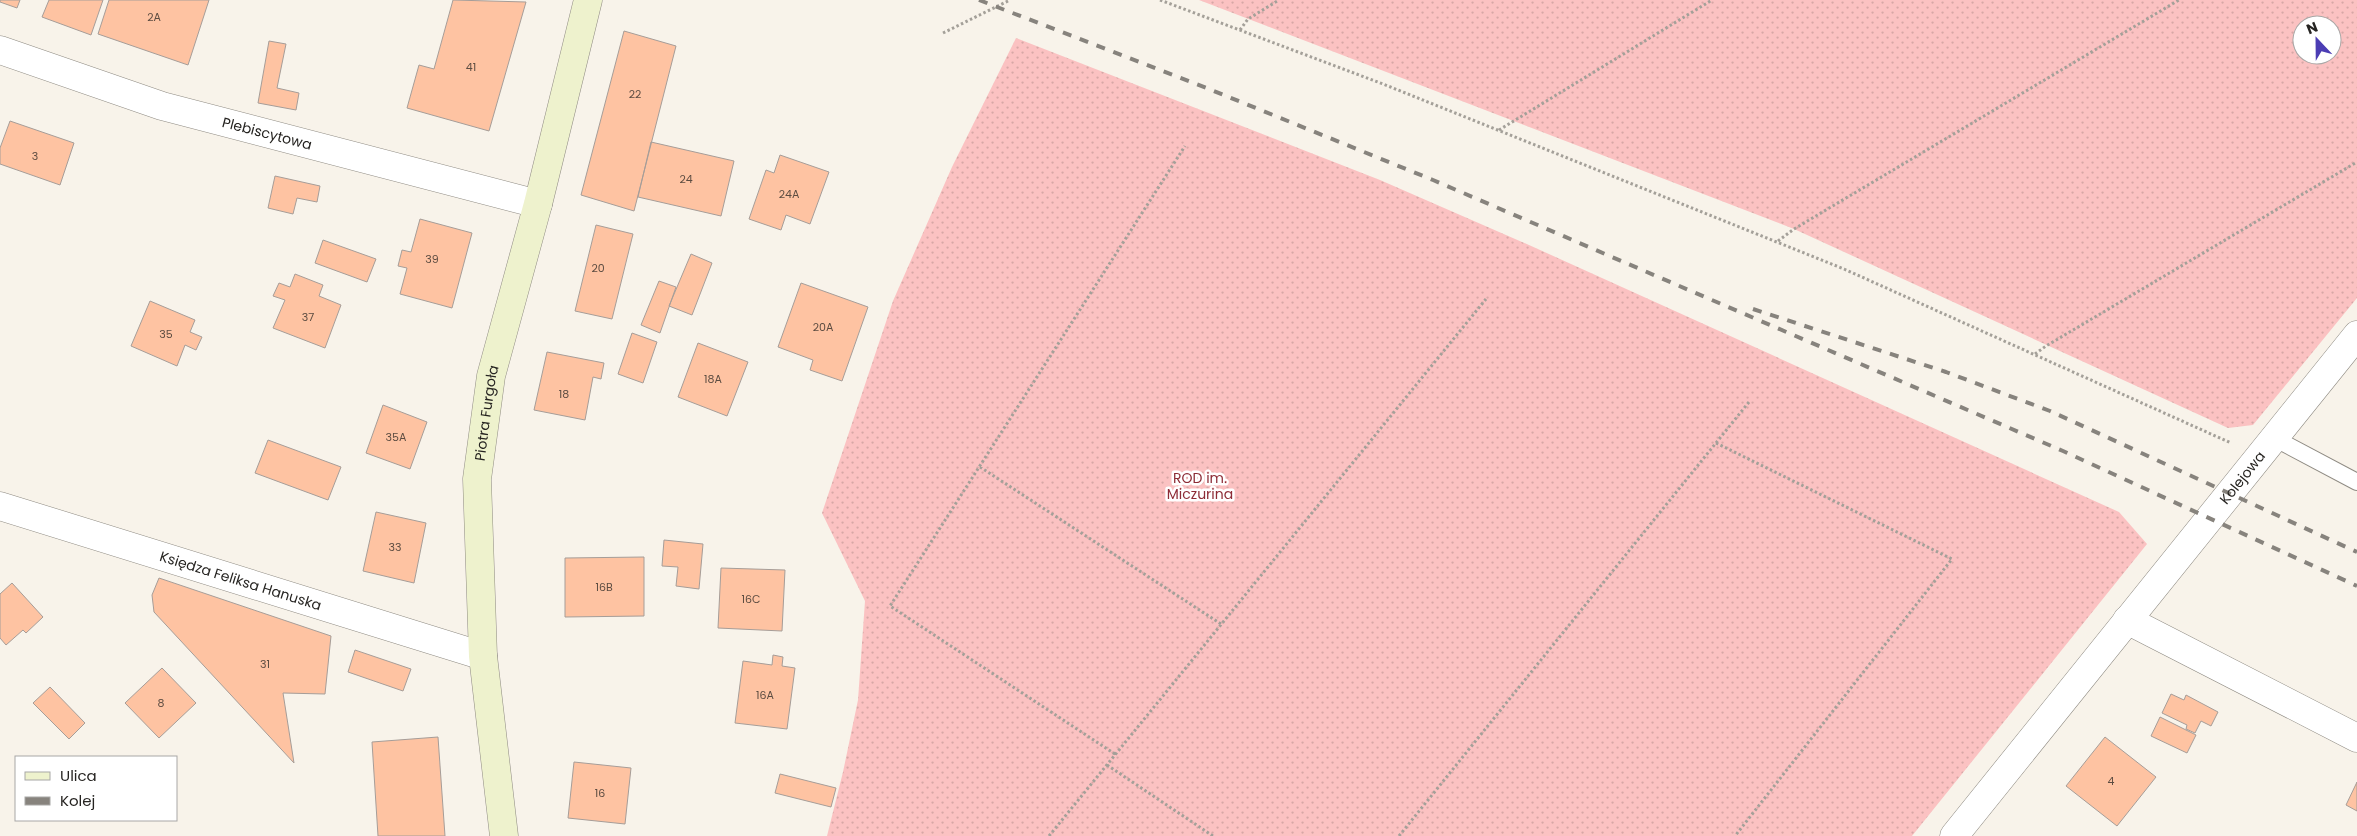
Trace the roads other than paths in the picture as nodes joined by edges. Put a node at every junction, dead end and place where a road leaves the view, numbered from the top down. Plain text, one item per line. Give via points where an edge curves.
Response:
1 (588, 0) edge
2 (0, 50) edge
3 (538, 204) junction
4 (2357, 335) edge
5 (2267, 447) junction
6 (2357, 482) edge
7 (0, 506) edge
8 (2127, 620) junction
9 (483, 656) junction
10 (2357, 738) edge
11 (504, 836) edge
12 (1954, 836) edge

1 - 3 street, Piotra Furgoła
2 - 3 street, Plebiscytowa via 162,106
3 - 9 street, Piotra Furgoła via 491,376 477,479
4 - 5 street, Kolejowa
5 - 6 lane
5 - 8 street, Kolejowa
7 - 9 street, Księdza Feliksa Hanuska
8 - 10 street
8 - 12 street, Kolejowa
9 - 11 street, Piotra Furgoła

